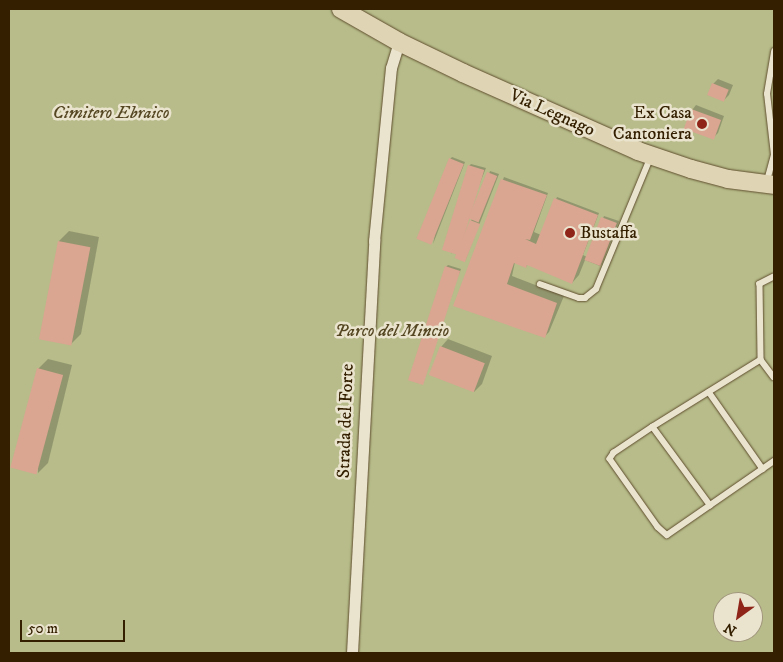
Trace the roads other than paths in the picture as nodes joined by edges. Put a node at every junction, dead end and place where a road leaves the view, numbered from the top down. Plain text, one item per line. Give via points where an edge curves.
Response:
1 (341, 9) edge
2 (399, 42) junction
3 (774, 52) edge
4 (774, 154) edge
5 (651, 155) junction
6 (770, 185) edge
7 (774, 277) edge
8 (540, 284) dead end
9 (761, 360) junction
10 (774, 377) edge
11 (710, 392) junction
12 (653, 427) junction
13 (774, 461) edge
14 (763, 469) junction
15 (710, 506) junction
16 (352, 653) edge

1 - 2 main road, Via Legnago
2 - 5 main road, Via Legnago via 530,104
2 - 16 street, Strada del Forte via 392,68 374,241
3 - 4 lane via 767,94
4 - 6 lane
5 - 6 main road, Via Legnago via 719,176
5 - 8 lane via 596,289 585,298 579,298
7 - 9 lane via 760,284
9 - 10 lane
9 - 11 lane
11 - 12 lane
11 - 14 lane
12 - 15 lane
12 - 15 lane via 610,459 658,527 667,535
13 - 14 lane
14 - 15 lane

